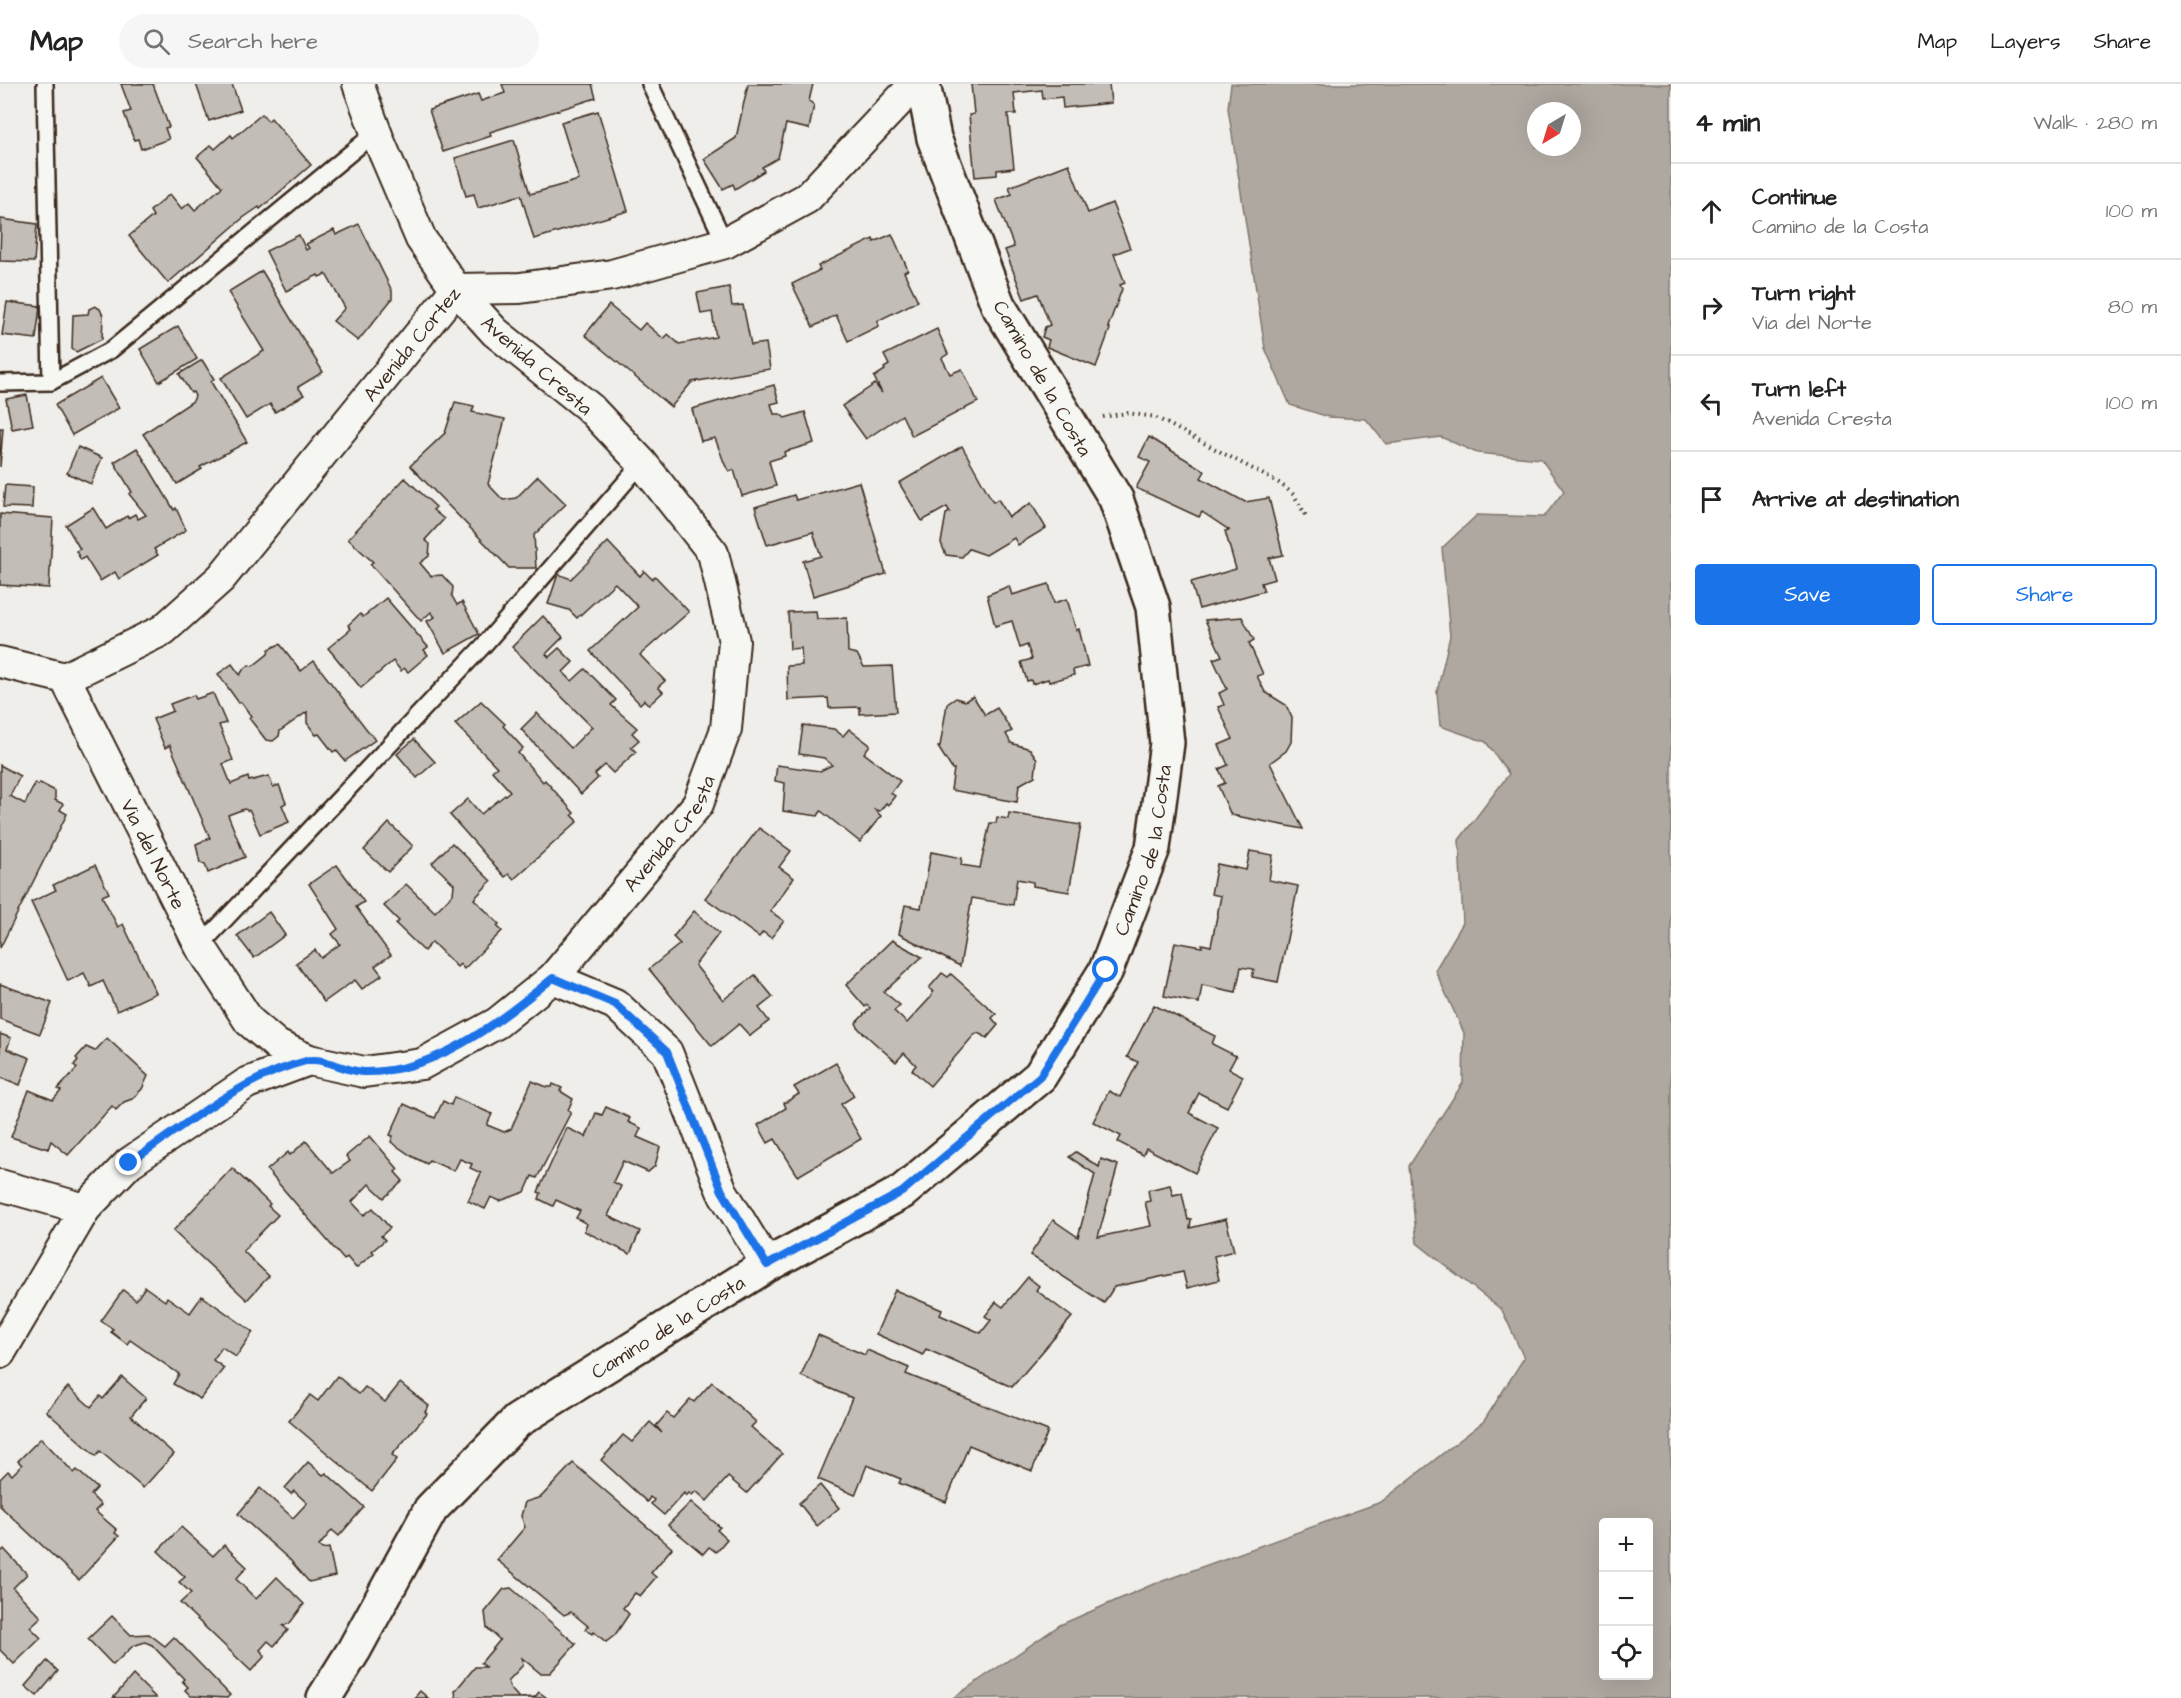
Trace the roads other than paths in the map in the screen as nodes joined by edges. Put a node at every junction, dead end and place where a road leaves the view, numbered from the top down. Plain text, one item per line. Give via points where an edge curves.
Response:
1 (45, 84) edge
2 (358, 84) edge
3 (650, 84) edge
4 (915, 84) edge
5 (923, 84) edge
6 (376, 132) junction
7 (725, 243) junction
8 (456, 289) junction
9 (51, 382) junction
10 (0, 383) edge
11 (642, 463) junction
12 (0, 662) edge
13 (65, 678) junction
14 (200, 946) junction
15 (553, 978) junction
16 (309, 1060) junction
17 (0, 1185) edge
18 (85, 1209) junction
19 (767, 1265) junction
20 (0, 1353) edge
21 (324, 1698) edge

1 - 9 lane
2 - 6 street, Avenida Cresta
3 - 7 lane
4 - 7 street, Avenida Cortez via 807,198
5 - 19 street, Camino de la Costa via 934,138 998,305 1116,500 1153,607 1167,742 1153,848 1106,970 1040,1076 902,1192
6 - 8 street, Avenida Cresta via 421,239
6 - 9 lane via 111,350
7 - 8 street, Avenida Cortez via 612,276 520,288
8 - 11 street, Avenida Cresta via 495,332 590,408
8 - 13 street, Avenida Cortez via 221,578 163,630
9 - 10 lane
11 - 14 lane via 484,645
11 - 15 street, Avenida Cresta via 713,553 734,641 726,729 698,804
12 - 13 street
13 - 14 street, Via del Norte
14 - 16 street, Via del Norte via 249,1021 277,1045
15 - 16 street, Avenida Cresta via 497,1023 422,1064 364,1072
15 - 19 street via 615,1004 667,1052 722,1191
16 - 18 street via 247,1083 129,1163
17 - 18 street
18 - 20 street
19 - 21 street, Camino de la Costa via 516,1421 431,1509

